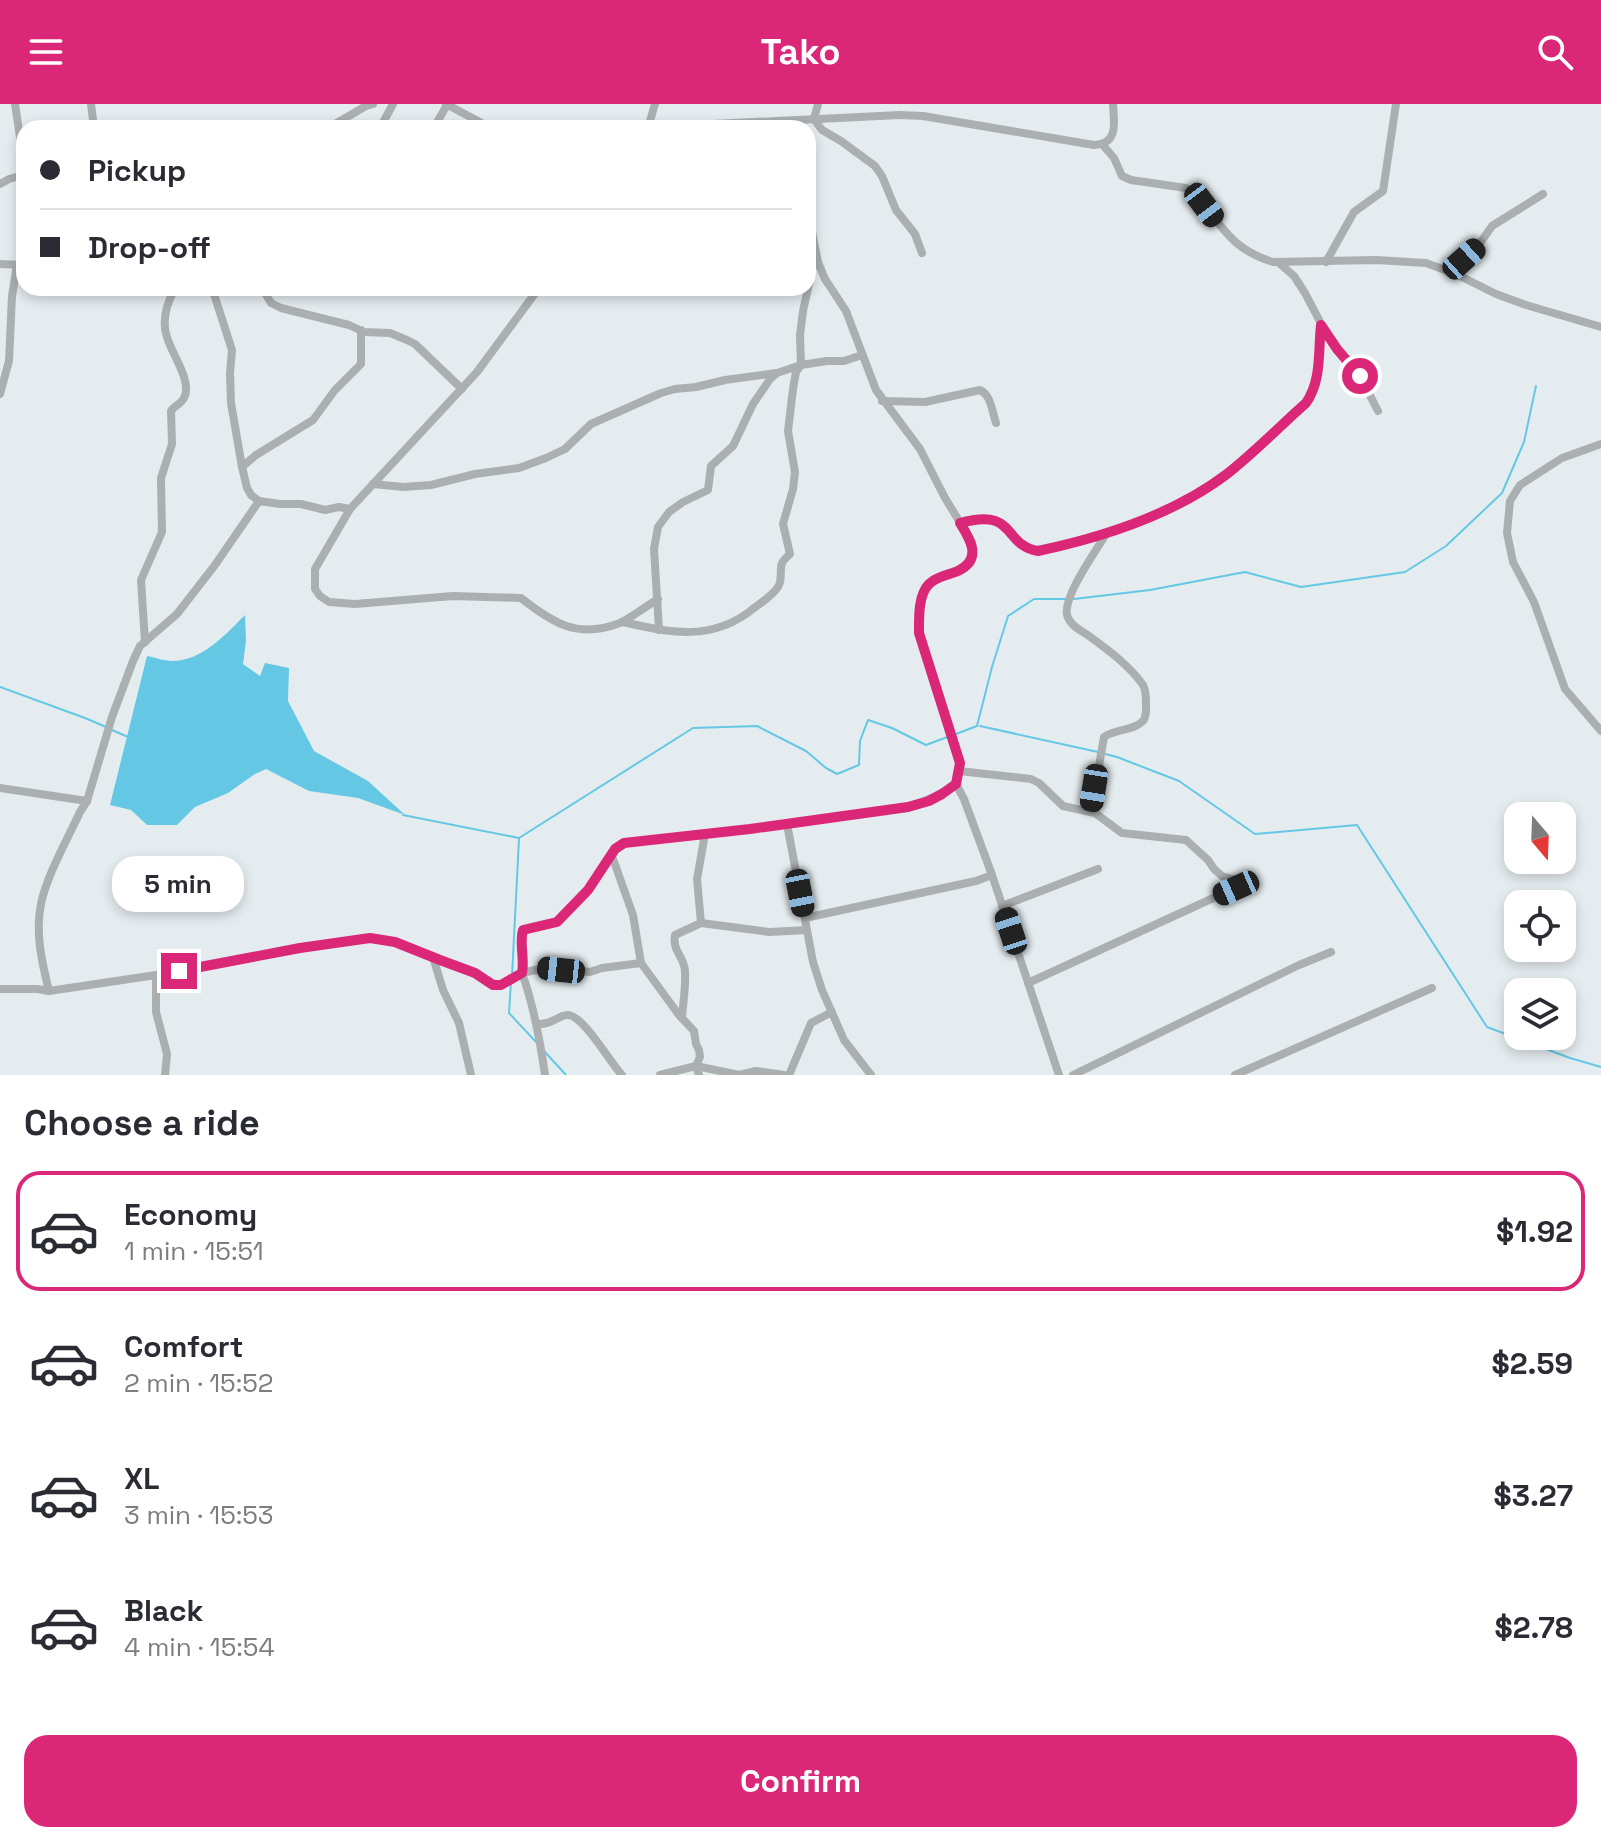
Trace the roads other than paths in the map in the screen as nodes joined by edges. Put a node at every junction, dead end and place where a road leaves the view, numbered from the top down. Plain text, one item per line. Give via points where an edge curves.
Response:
1 (446, 104) edge
2 (827, 104) edge
3 (1113, 104) edge
4 (1396, 104) edge
5 (368, 105) edge
6 (817, 106) edge
7 (814, 119) junction
8 (342, 120) edge
9 (476, 120) edge
10 (804, 120) edge
11 (816, 122) edge
12 (1102, 144) junction
13 (1543, 194) dead end
14 (816, 253) edge
15 (922, 253) dead end
16 (1279, 262) junction
17 (1326, 262) junction
18 (1450, 271) junction
19 (16, 280) edge
20 (170, 296) edge
21 (215, 296) edge
22 (267, 296) edge
23 (533, 296) edge
24 (806, 296) edge
25 (1321, 325) junction
26 (1601, 327) edge
27 (361, 330) junction
28 (862, 355) junction
29 (801, 365) junction
30 (777, 373) junction
31 (462, 389) junction
32 (0, 394) edge
33 (882, 401) junction
34 (1378, 411) dead end
35 (996, 423) dead end
36 (1601, 444) edge
37 (242, 467) junction
38 (373, 484) junction
39 (259, 501) junction
40 (350, 509) junction
41 (960, 523) junction
42 (1107, 533) junction
43 (658, 599) junction
44 (623, 622) junction
45 (659, 630) junction
46 (145, 642) junction
47 (1601, 731) edge
48 (959, 771) junction
49 (956, 784) junction
50 (0, 788) edge
51 (87, 801) junction
52 (1091, 812) junction
53 (787, 824) junction
54 (705, 834) junction
55 (612, 856) junction
56 (1098, 869) dead end
57 (992, 875) junction
58 (1002, 906) junction
59 (805, 918) junction
60 (701, 923) junction
61 (807, 930) junction
62 (1331, 952) dead end
63 (433, 957) junction
64 (641, 963) junction
65 (522, 973) junction
66 (156, 975) junction
67 (1028, 983) junction
68 (1432, 988) dead end
69 (0, 989) edge
70 (49, 991) junction
71 (832, 1012) junction
72 (682, 1018) junction
73 (537, 1024) junction
74 (697, 1070) edge
75 (165, 1075) edge
76 (471, 1075) edge
77 (545, 1075) edge
78 (622, 1075) edge
79 (660, 1075) edge
80 (739, 1075) edge
81 (786, 1075) edge
82 (871, 1075) edge
83 (1059, 1075) edge
84 (1073, 1075) edge
85 (1235, 1075) edge

1 - 9 street
2 - 6 street
3 - 12 street via 1113,134
4 - 17 street via 1383,191 1354,212
5 - 8 street
6 - 7 street
7 - 10 street
7 - 12 street via 923,116
11 - 15 street via 875,166
12 - 16 street via 1122,176 1186,188 1244,250
13 - 18 street via 1492,226
14 - 28 street
16 - 17 street
16 - 25 street via 1294,276
17 - 18 street via 1426,263
18 - 26 street via 1496,294
19 - 32 street via 9,361
20 - 46 street via 164,316 166,336 185,391 171,411 172,444 161,478 162,532 141,580
21 - 37 street via 232,350 231,403
22 - 27 street via 281,308
23 - 31 street
24 - 29 street
25 - 34 street via 1360,376
25 - 42 street via 1316,382 1306,403 1213,483
27 - 31 street via 390,333 415,344
27 - 37 street via 361,364 319,414
28 - 29 street
28 - 33 street
29 - 30 street
29 - 45 street via 788,431 795,472 783,524 790,554 779,586 728,626 692,633
30 - 38 street via 661,393 591,424 565,449 519,468 431,485
30 - 43 street via 753,404 733,446 711,466 708,490 669,512 658,527
31 - 38 street
33 - 35 street via 925,402 980,390 989,397
33 - 41 street via 920,449
36 - 47 street via 1562,458 1520,485 1510,501 1507,533 1513,562 1534,602 1565,689
37 - 39 street via 247,488
38 - 40 street
39 - 40 street
39 - 46 street via 177,614
40 - 44 street via 315,569 315,589 329,602 516,597 570,628 587,631
41 - 42 street via 995,520 1038,551
41 - 48 street via 972,542 969,562 927,586 919,633
42 - 52 street via 1073,590 1067,614 1071,624 1145,688 1146,713 1133,726 1104,737
43 - 44 street
43 - 45 street
44 - 45 street
46 - 51 street via 117,703
48 - 49 street
48 - 52 street via 1031,779 1063,806
49 - 53 street via 908,807
49 - 57 street
50 - 51 street
51 - 70 street via 41,902 40,946
52 - 67 street via 1122,833 1186,840 1222,876 1246,883
53 - 54 street
53 - 59 street
54 - 55 street via 624,843
54 - 60 street via 697,879
55 - 64 street via 633,915
55 - 65 street via 557,922 523,930
56 - 58 street
57 - 58 street
57 - 59 street
58 - 67 street
59 - 61 street
60 - 61 street via 769,932
60 - 72 street via 674,937 685,970
61 - 71 street
62 - 84 street
63 - 65 street via 493,985
63 - 66 street via 370,938
63 - 76 street via 459,1023
64 - 65 street via 590,972 544,968
64 - 72 street
65 - 73 street
66 - 70 street
66 - 75 street
67 - 83 street
68 - 85 street
69 - 70 street
71 - 81 street via 811,1023
71 - 82 street via 844,1040
72 - 74 street via 694,1031
73 - 77 street
73 - 78 street via 572,1016
74 - 79 street
74 - 80 street
80 - 81 street

